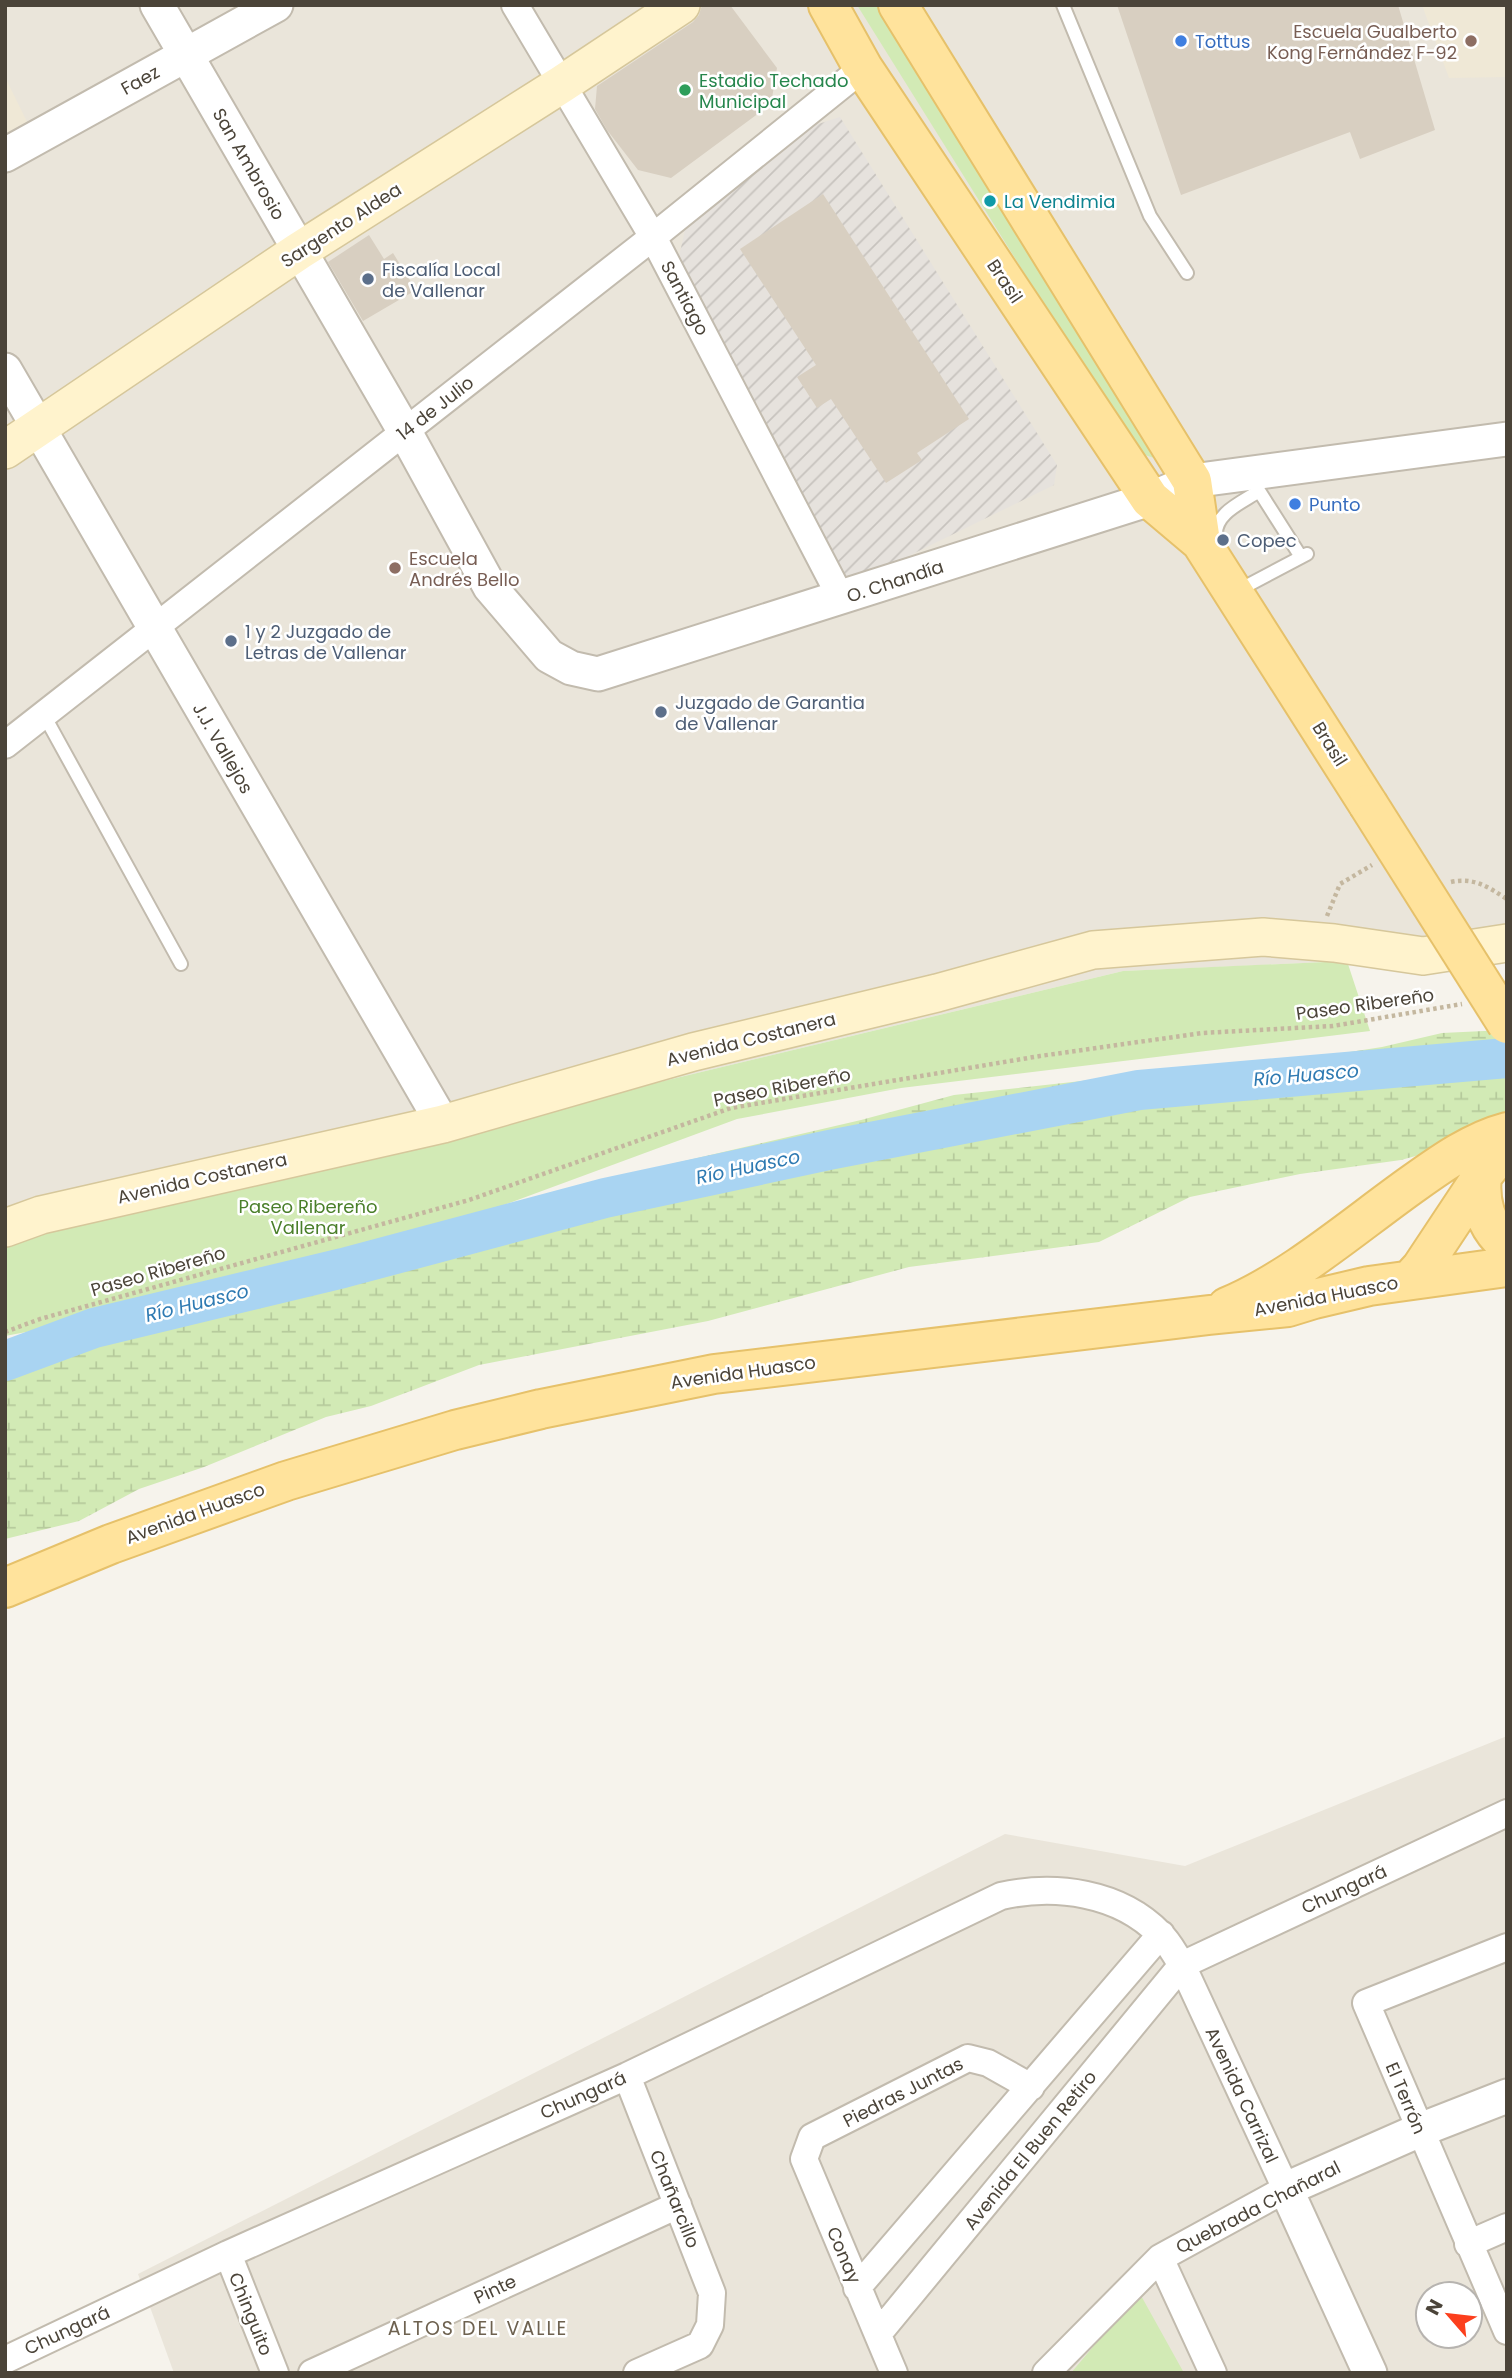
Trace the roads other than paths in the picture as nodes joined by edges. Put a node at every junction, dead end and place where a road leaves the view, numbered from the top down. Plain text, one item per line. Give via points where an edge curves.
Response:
1 (157, 5) edge
2 (275, 5) edge
3 (515, 5) edge
4 (681, 5) edge
5 (828, 5) edge
6 (898, 5) edge
7 (1063, 5) edge
8 (186, 55) junction
9 (863, 68) junction
10 (562, 84) junction
11 (5, 155) edge
12 (653, 237) junction
13 (299, 251) junction
14 (1188, 273) dead end
15 (5, 370) edge
16 (39, 429) junction
17 (405, 432) junction
18 (1507, 439) edge
19 (5, 450) edge
20 (1192, 481) junction
21 (1254, 483) junction
22 (1150, 499) junction
23 (1213, 547) junction
24 (1239, 585) junction
25 (841, 598) junction
26 (154, 628) junction
27 (44, 715) junction
28 (5, 746) edge
29 (1507, 943) edge
30 (181, 964) dead end
31 (1507, 1024) edge
32 (443, 1124) junction
33 (1507, 1132) edge
34 (1507, 1145) edge
35 (1482, 1176) junction
36 (1362, 1221) junction
37 (5, 1228) edge
38 (1507, 1245) edge
39 (1507, 1267) edge
40 (1410, 1280) junction
41 (1369, 1286) junction
42 (1209, 1315) junction
43 (5, 1588) edge
44 (1507, 1812) edge
45 (1161, 1934) junction
46 (1507, 1947) edge
47 (1182, 1965) junction
48 (627, 2076) junction
49 (1031, 2087) junction
50 (1507, 2096) edge
51 (1420, 2130) junction
52 (813, 2137) joint
53 (1286, 2189) junction
54 (678, 2205) junction
55 (1507, 2227) edge
56 (1468, 2244) junction
57 (228, 2255) junction
58 (1160, 2258) junction
59 (857, 2288) junction
60 (1507, 2331) edge
61 (878, 2334) junction
62 (5, 2360) edge
63 (275, 2373) edge
64 (312, 2373) edge
65 (637, 2373) edge
66 (894, 2373) edge
67 (1046, 2373) edge
68 (1213, 2373) edge
69 (1370, 2373) edge

1 - 8 street, San Ambrosio
2 - 8 street, Faez
3 - 10 street, Santiago
4 - 10 main road, Sargento Aldea
5 - 9 main road, Brasil
6 - 20 main road, Brasil
7 - 14 lane via 1150,216
8 - 11 street, Faez
8 - 13 street, San Ambrosio
9 - 12 street, 14 de Julio
9 - 22 main road, Brasil
10 - 12 street, Santiago
10 - 13 main road, Sargento Aldea
12 - 17 street, 14 de Julio
12 - 25 street, Santiago
13 - 16 main road, Sargento Aldea
13 - 17 street, San Ambrosio
15 - 16 street, J.J. Vallejos
16 - 19 main road, Sargento Aldea
16 - 26 street, J.J. Vallejos
17 - 25 street, O. Chandía via 490,587 549,656 571,668 598,674
17 - 26 street, 14 de Julio
18 - 21 street, O. Chandía
20 - 21 street, O. Chandía
20 - 22 street, O. Chandía
20 - 23 main road, Brasil
21 - 23 lane via 1217,523
21 - 24 lane via 1305,555
22 - 23 main road, Brasil
22 - 25 street, O. Chandía
23 - 24 main road, Brasil
24 - 31 main road, Brasil, bridge via 1368,804
26 - 27 street, 14 de Julio
26 - 32 street, J.J. Vallejos
27 - 28 street, 14 de Julio
27 - 30 lane
29 - 32 main road, Avenida Costanera via 1423,956 1263,937 1093,950 693,1052
32 - 37 main road, Avenida Costanera via 41,1215
33 - 36 main road via 1441,1164
34 - 35 main road
35 - 38 main road via 1486,1217
35 - 40 main road
36 - 41 main road via 1351,1237 1349,1257 1356,1274
36 - 42 main road via 1264,1289
39 - 40 main road, Avenida Huasco
40 - 41 main road, Avenida Huasco
41 - 42 main road, Avenida Huasco via 1288,1307
42 - 43 main road, Avenida Huasco via 714,1374 541,1409 274,1485
44 - 47 street, Chungará
45 - 47 street, Avenida Carrizal
45 - 48 street, Chungará via 1130,1912 1092,1896 1046,1890 1001,1896
45 - 49 street
46 - 51 street, El Terrón via 1366,2003
47 - 53 street, Avenida Carrizal
47 - 61 street, Avenida El Buen Retiro
48 - 54 street, Chañarcillo
48 - 57 street, Chungará
49 - 52 street, Piedras Juntas via 988,2063 968,2058
49 - 59 street
50 - 51 street, Quebrada Chañaral
51 - 53 street, Quebrada Chañaral
51 - 56 street, El Terrón
52 - 59 street, Conay via 804,2159
53 - 58 street, Quebrada Chañaral
53 - 69 street, Avenida Carrizal
54 - 64 street, Pinte
54 - 65 street, Chañarcillo via 712,2293 710,2325 700,2345
55 - 56 street
56 - 60 street, El Terrón
57 - 62 street, Chungará
57 - 63 street, Chinguito
58 - 67 street, Quebrada Chañaral
58 - 68 street
59 - 61 street, Conay
61 - 66 street, Conay

